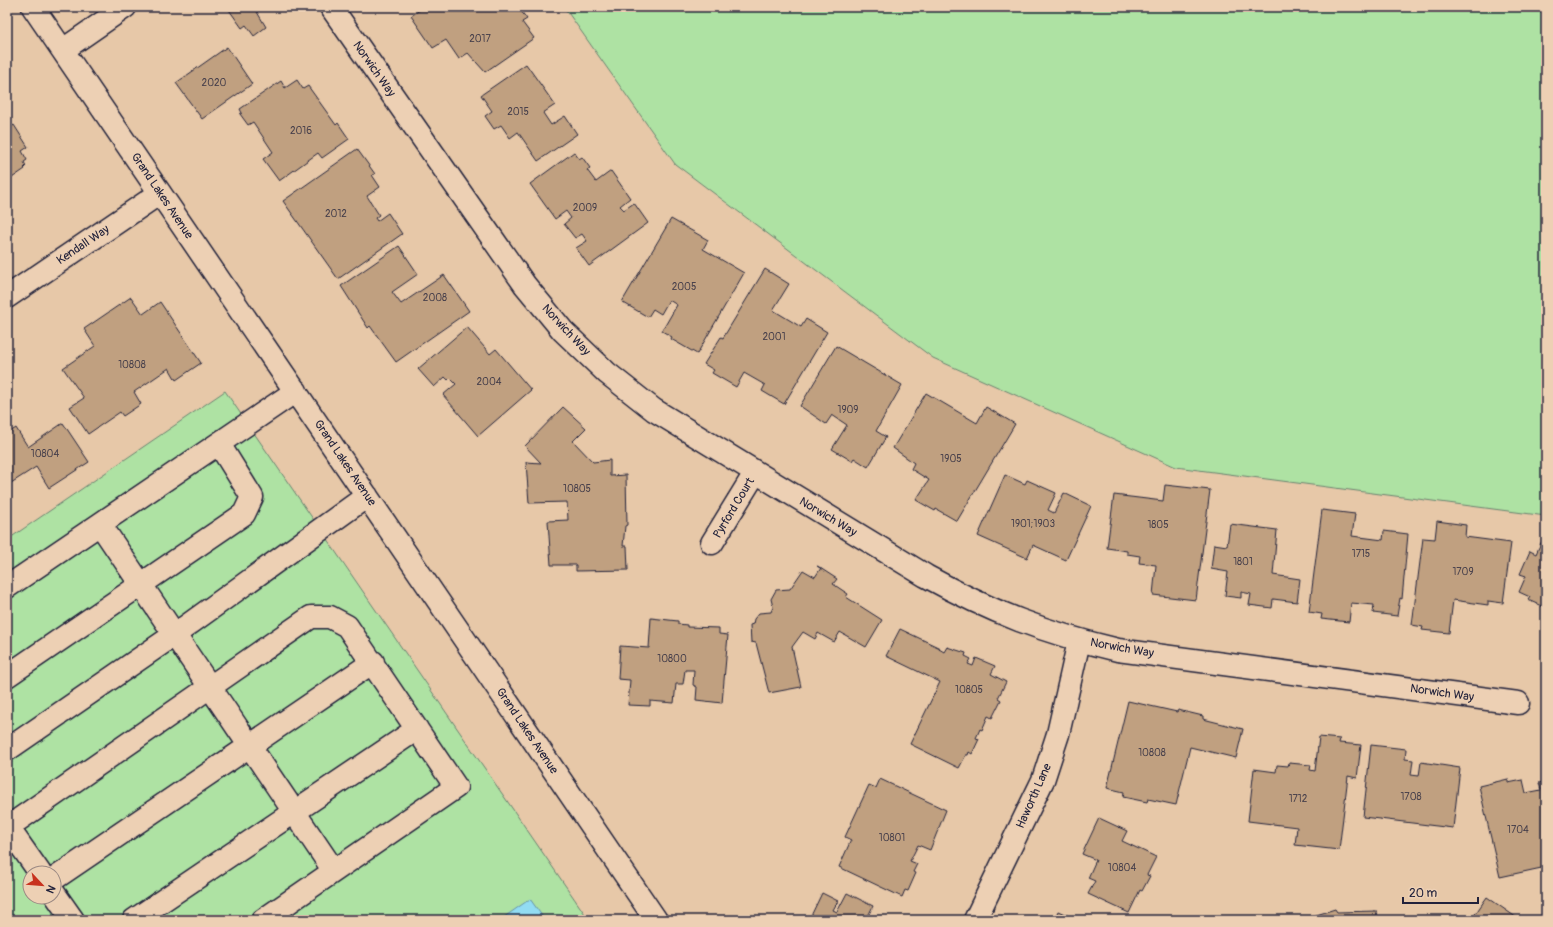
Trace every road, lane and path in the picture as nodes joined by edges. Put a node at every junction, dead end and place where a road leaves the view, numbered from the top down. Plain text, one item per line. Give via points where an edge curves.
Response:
1 (33, 7) edge
2 (125, 7) edge
3 (331, 7) edge
4 (63, 50) junction
5 (160, 193) junction
6 (7, 297) edge
7 (296, 391) junction
8 (219, 444) junction
9 (755, 473) junction
10 (367, 496) junction
11 (100, 524) junction
12 (712, 543) dead end
13 (140, 585) junction
14 (7, 587) edge
15 (174, 635) junction
16 (1079, 641) junction
17 (373, 662) junction
18 (7, 676) edge
19 (211, 686) junction
20 (1518, 703) dead end
21 (417, 729) junction
22 (250, 746) junction
23 (7, 750) edge
24 (295, 811) junction
25 (8, 826) edge
26 (35, 865) edge
27 (334, 871) junction
28 (62, 874) edge
29 (62, 904) edge
30 (73, 920) edge
31 (134, 920) edge
32 (263, 920) edge
33 (656, 920) edge
34 (975, 920) edge

1 - 4 street, Grand Lakes Avenue
2 - 4 street
3 - 9 street, Norwich Way via 525,285 564,331 607,373 654,410
4 - 5 street, Grand Lakes Avenue
5 - 6 street, Kendall Way
5 - 7 street, Grand Lakes Avenue
7 - 8 street
7 - 10 street, Grand Lakes Avenue
8 - 11 street
8 - 13 street via 252,497 244,514
9 - 12 street, Pyrford Court
9 - 16 street, Norwich Way via 970,600 1025,624
10 - 15 street
10 - 33 street, Grand Lakes Avenue
11 - 13 street
11 - 14 street
13 - 15 street
13 - 18 street
15 - 19 street
15 - 23 street
16 - 20 street, Norwich Way via 1118,650
16 - 34 street, Haworth Lane via 1058,734 1043,780
17 - 19 street via 348,626 330,617 311,617
17 - 21 street
17 - 22 street
19 - 22 street
19 - 25 street
21 - 24 street
21 - 27 street via 456,787
22 - 24 street
22 - 28 street
24 - 27 street
24 - 31 street
25 - 26 street
27 - 32 street
29 - 30 street

